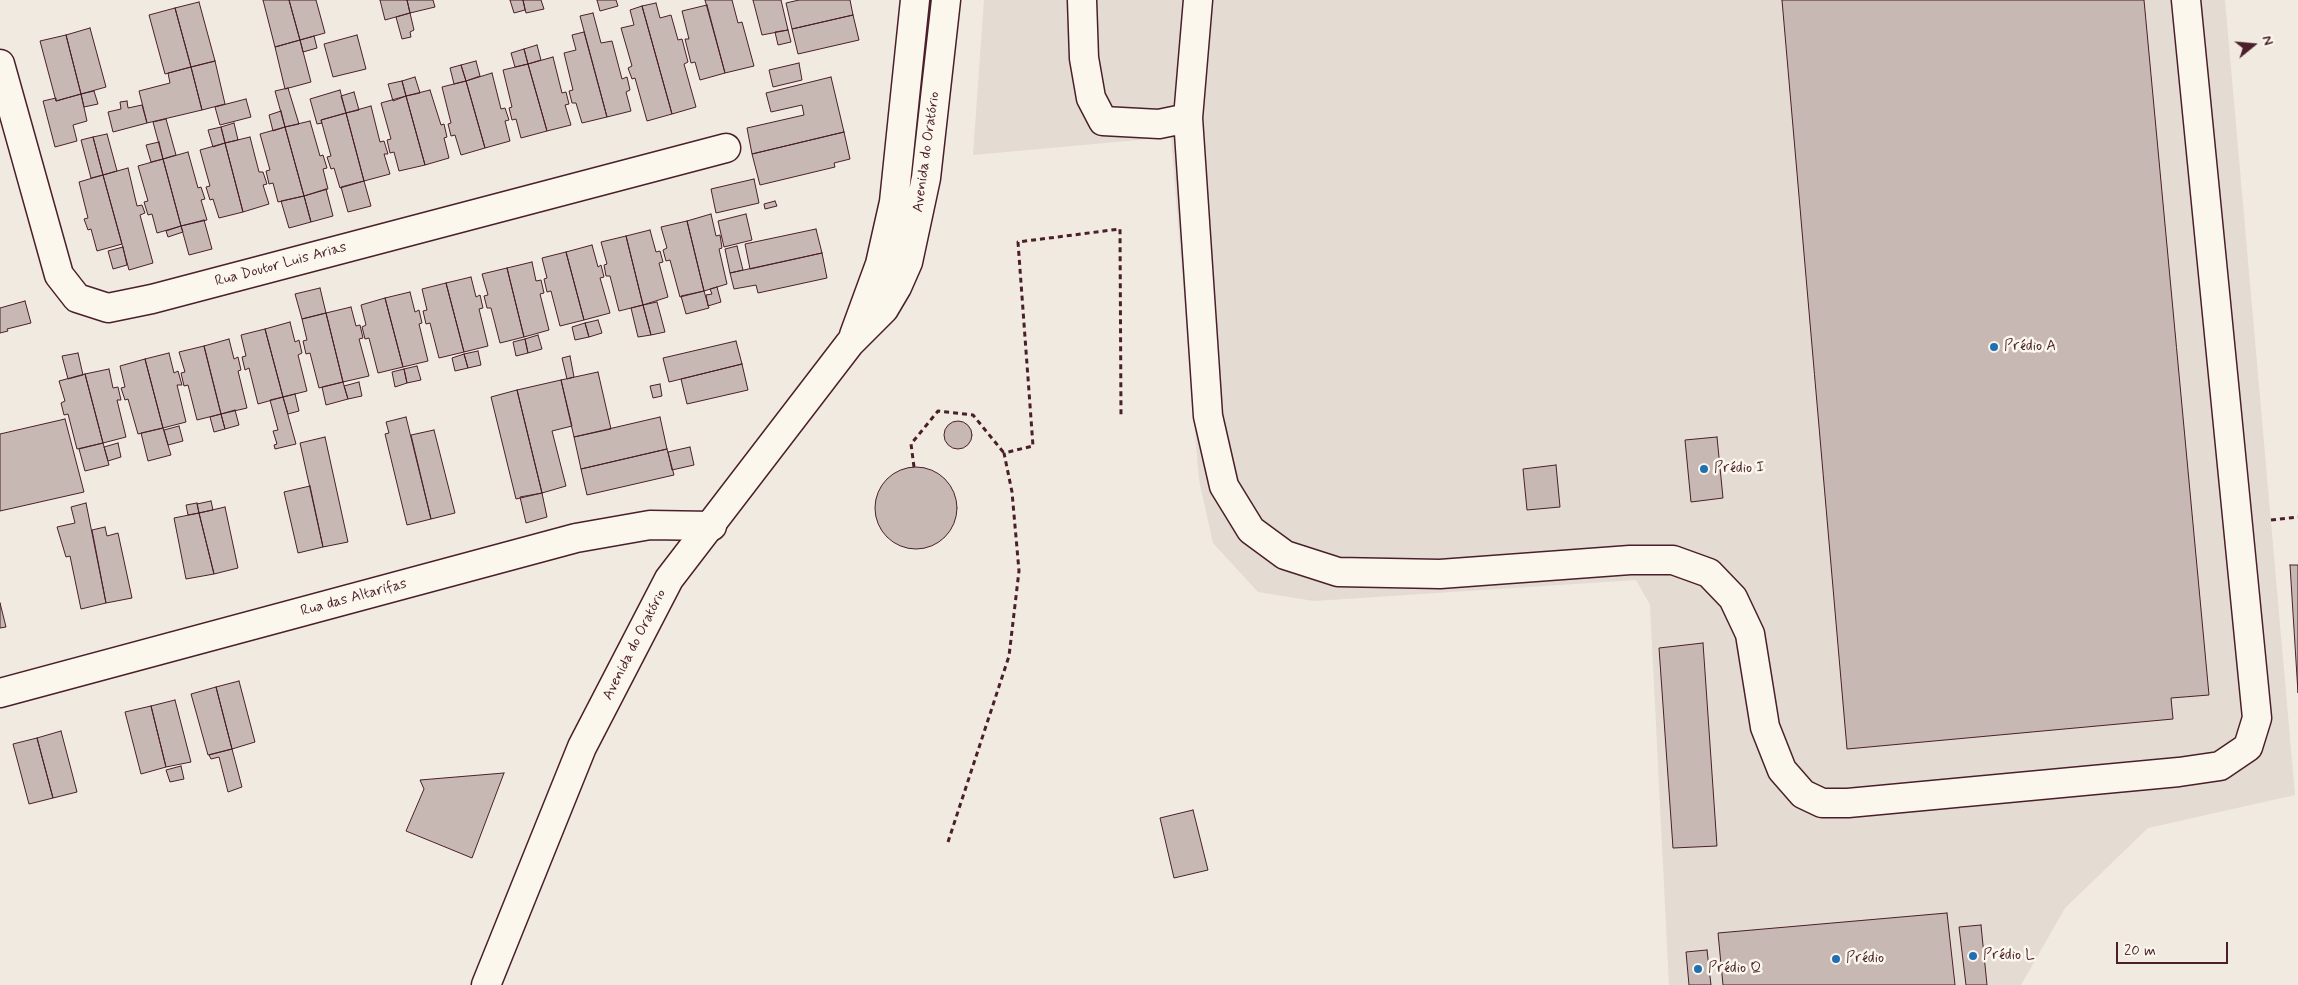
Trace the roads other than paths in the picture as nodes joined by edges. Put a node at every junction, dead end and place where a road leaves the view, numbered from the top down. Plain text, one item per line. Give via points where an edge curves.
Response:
1 (915, 0) edge
2 (946, 0) edge
3 (1082, 0) edge
4 (1198, 0) edge
5 (2186, 0) edge
6 (0, 64) edge
7 (1188, 118) junction
8 (726, 148) dead end
9 (850, 343) junction
10 (712, 526) junction
11 (0, 693) edge
12 (486, 985) edge

1 - 9 street, Avenida do Oratório via 894,202 880,264
2 - 9 street, Avenida do Oratório via 926,178 908,262 884,309
3 - 7 street via 1084,58 1091,98 1103,121 1160,124
4 - 7 street
5 - 7 street via 2257,718 2248,747 2220,766 2179,772 1848,803 1822,802 1803,794 1782,770 1765,727 1750,634 1733,598 1709,573 1673,560 1630,560 1440,574 1338,572 1285,555 1252,530 1224,486 1208,416
6 - 8 street, Rua Doutor Luis Arias via 59,275 77,298 108,308
9 - 10 street, Avenida do Oratório
10 - 11 street, Rua das Altarifas via 650,525 576,538
10 - 12 street, Avenida do Oratório via 669,579 582,747

